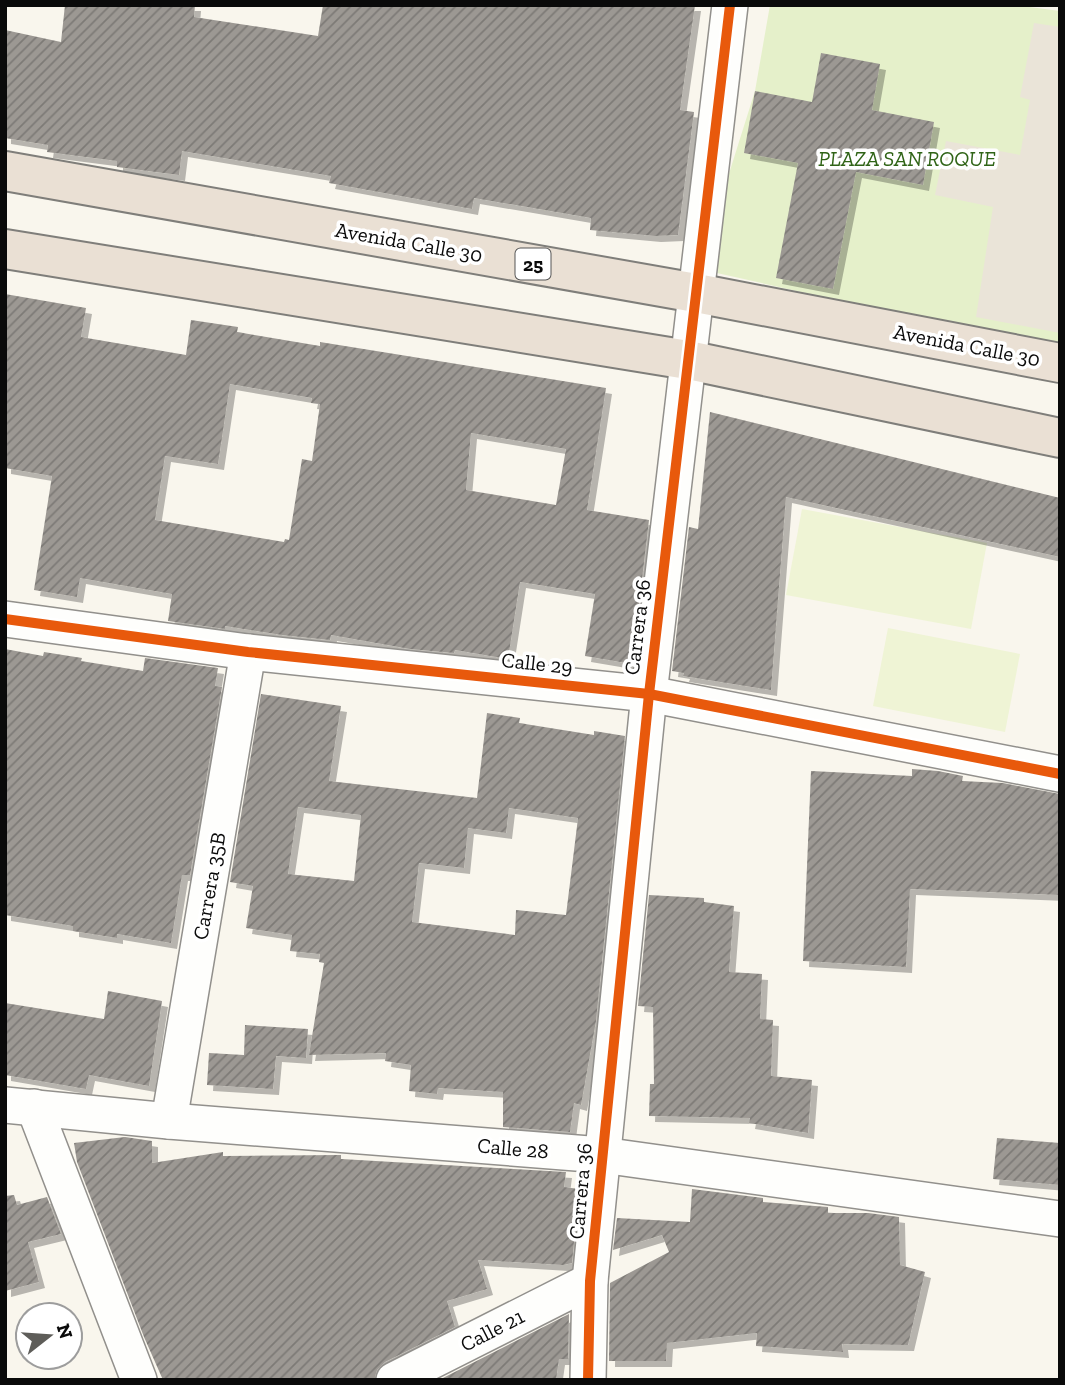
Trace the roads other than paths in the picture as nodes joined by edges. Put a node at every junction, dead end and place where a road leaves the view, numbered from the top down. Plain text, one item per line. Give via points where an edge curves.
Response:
1 (730, 5) edge
2 (5, 171) edge
3 (5, 249) edge
4 (696, 293) junction
5 (688, 360) junction
6 (1060, 363) edge
7 (1060, 438) edge
8 (5, 619) edge
9 (248, 652) junction
10 (649, 694) junction
11 (1060, 774) edge
12 (20, 1106) edge
13 (169, 1121) junction
14 (602, 1155) junction
15 (1060, 1219) edge
16 (590, 1281) junction
17 (139, 1380) edge
18 (394, 1380) edge
19 (588, 1380) edge

1 - 4 street, Carrera 36
2 - 4 highway, Avenida Calle 30 / 25
3 - 5 highway
4 - 5 street, Carrera 36
4 - 6 highway, Avenida Calle 30 / 25
5 - 7 highway
5 - 10 street, Carrera 36
8 - 9 street, Calle 29
9 - 10 street, Calle 29
9 - 13 street, Carrera 35B
10 - 11 street, Calle 29
10 - 14 street, Carrera 36
12 - 13 street, Calle 28
12 - 17 street
13 - 14 street, Calle 28
14 - 15 street, Calle 28
14 - 16 street, Carrera 36
16 - 18 street, Calle 21
16 - 19 street, Carrera 36

